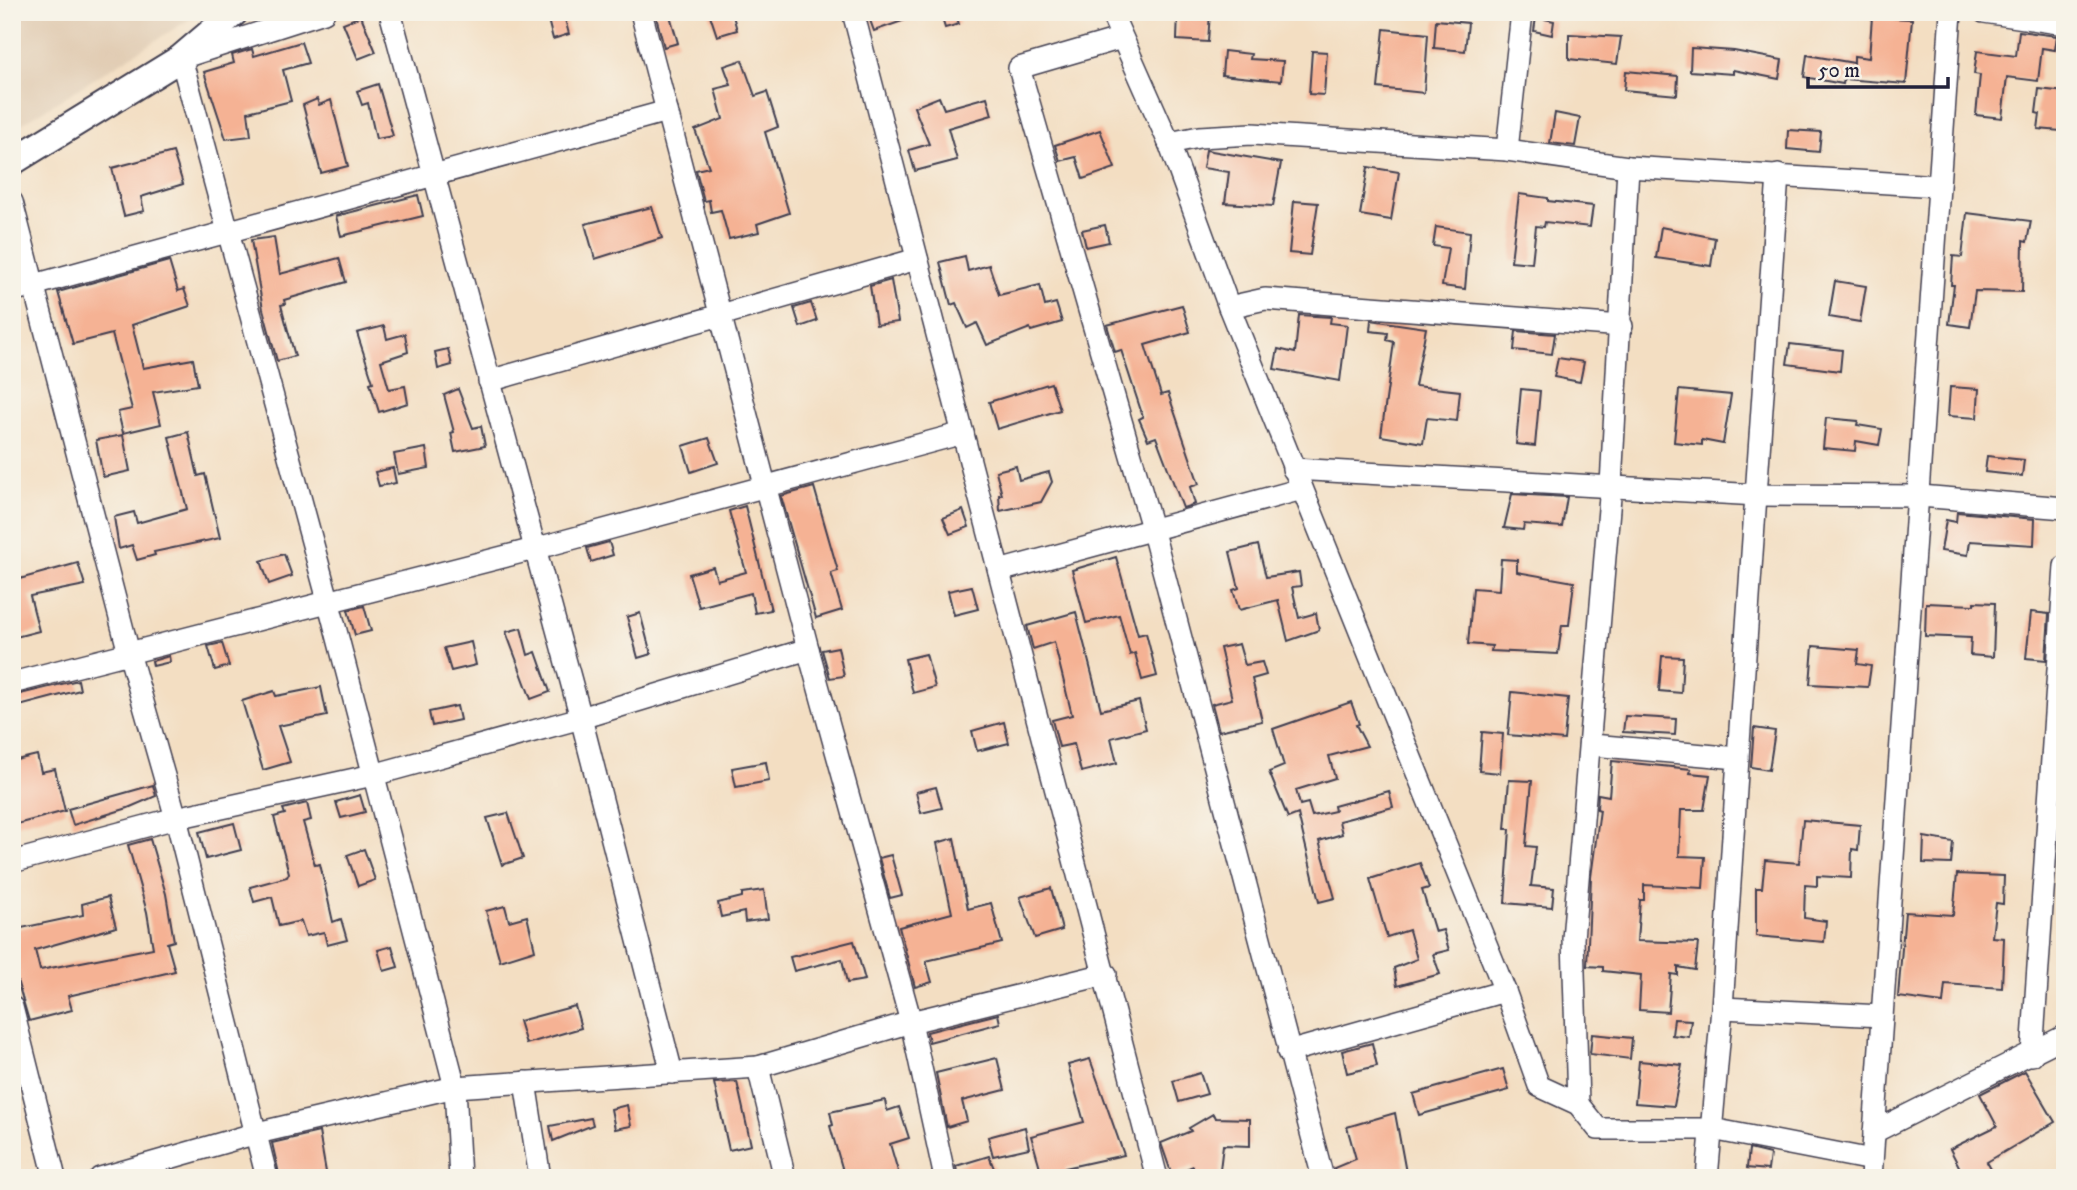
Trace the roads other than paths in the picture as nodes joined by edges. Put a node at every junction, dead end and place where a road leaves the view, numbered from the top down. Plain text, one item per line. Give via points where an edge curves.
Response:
1 (235, 12) edge
2 (324, 12) edge
3 (390, 12) edge
4 (641, 12) edge
5 (853, 12) edge
6 (1111, 12) edge
7 (1522, 12) edge
8 (1951, 12) edge
9 (1984, 12) edge
10 (2065, 24) edge
11 (1122, 38) junction
12 (181, 58) junction
13 (667, 111) junction
14 (1169, 143) junction
15 (1507, 150) junction
16 (12, 162) edge
17 (1628, 167) junction
18 (1778, 175) junction
19 (434, 176) junction
20 (1938, 186) junction
21 (12, 202) edge
22 (230, 231) junction
23 (917, 259) junction
24 (34, 285) junction
25 (12, 291) edge
26 (1228, 307) junction
27 (719, 315) junction
28 (1622, 326) junction
29 (489, 381) junction
30 (963, 433) junction
31 (1293, 469) junction
32 (767, 485) junction
33 (1611, 485) junction
34 (1302, 489) junction
35 (1758, 495) junction
36 (1920, 496) junction
37 (2065, 508) edge
38 (1152, 527) junction
39 (534, 549) junction
40 (2065, 566) edge
41 (999, 571) junction
42 (328, 600) junction
43 (808, 649) junction
44 (129, 653) junction
45 (12, 683) edge
46 (581, 718) junction
47 (1592, 745) junction
48 (1738, 758) junction
49 (373, 775) junction
50 (176, 818) junction
51 (12, 862) edge
52 (1105, 974) junction
53 (1504, 991) junction
54 (12, 1007) edge
55 (1722, 1008) junction
56 (1882, 1016) junction
57 (911, 1022) junction
58 (2065, 1036) edge
59 (1288, 1052) junction
60 (2032, 1055) junction
61 (758, 1067) junction
62 (672, 1073) junction
63 (526, 1082) junction
64 (455, 1087) junction
65 (1578, 1104) junction
66 (1712, 1129) junction
67 (1874, 1132) junction
68 (257, 1133) junction
69 (1872, 1169) edge
70 (55, 1178) edge
71 (100, 1178) edge
72 (267, 1178) edge
73 (460, 1178) edge
74 (540, 1178) edge
75 (785, 1178) edge
76 (945, 1178) edge
77 (1157, 1178) edge
78 (1323, 1178) edge
79 (1707, 1178) edge

1 - 12 street
2 - 12 street
3 - 19 street
4 - 13 street
5 - 23 street
6 - 11 street
7 - 15 street
8 - 20 street
9 - 10 street
11 - 14 street
11 - 38 street via 1019,68
12 - 16 street
12 - 22 street
13 - 19 street
13 - 27 street
14 - 15 street via 1252,134
14 - 26 street
15 - 17 street
17 - 18 street
17 - 28 street
18 - 20 street
18 - 35 street
19 - 22 street
19 - 29 street
20 - 36 street
21 - 24 street
22 - 24 street
22 - 42 street
23 - 27 street
23 - 30 street
24 - 25 street
24 - 44 street
26 - 28 street via 1265,299
26 - 31 street
27 - 29 street
27 - 32 street
28 - 33 street
29 - 39 street
30 - 32 street
30 - 41 street
31 - 33 street
31 - 34 street
32 - 39 street
32 - 43 street
33 - 35 street
33 - 47 street
34 - 38 street
34 - 53 street
35 - 36 street
35 - 48 street
36 - 37 street
36 - 56 street
38 - 41 street
38 - 59 street
39 - 42 street
39 - 46 street
40 - 60 street
41 - 52 street
42 - 44 street
42 - 49 street
43 - 46 street
43 - 57 street
44 - 45 street
44 - 50 street
46 - 49 street
46 - 62 street
47 - 48 street
47 - 65 street via 1573,939
48 - 55 street
49 - 50 street
49 - 64 street
50 - 51 street
50 - 68 street
52 - 57 street
52 - 77 street
53 - 59 street
53 - 65 street via 1539,1086
54 - 70 street
55 - 56 street
55 - 66 street
56 - 67 street
57 - 61 street
57 - 76 street
58 - 60 street
59 - 78 street
60 - 67 street
61 - 62 street
61 - 75 street
62 - 63 street
63 - 64 street
63 - 74 street
64 - 68 street
64 - 73 street
65 - 66 street via 1598,1129
66 - 69 street
66 - 79 street
67 - 69 street
68 - 71 street
68 - 72 street

